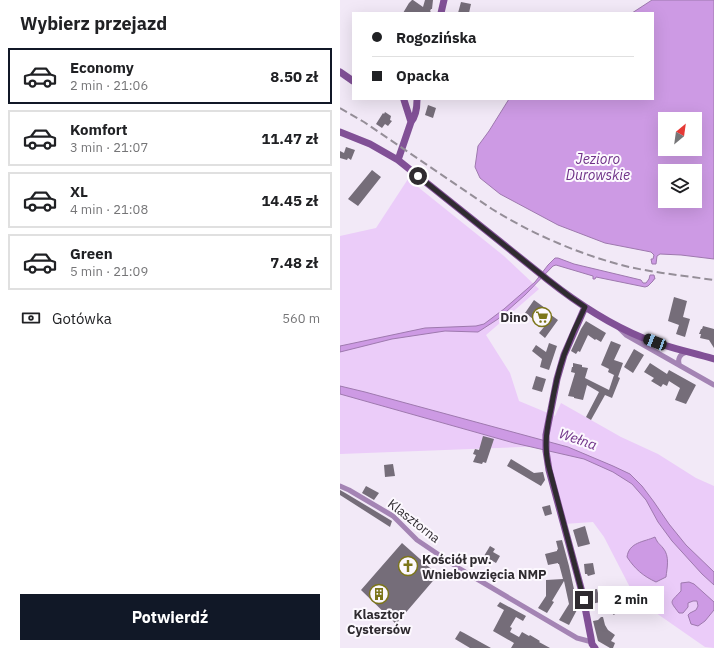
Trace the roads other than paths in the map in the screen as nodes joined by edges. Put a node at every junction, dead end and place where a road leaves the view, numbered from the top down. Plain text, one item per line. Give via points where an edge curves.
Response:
1 (444, 0) edge
2 (441, 12) edge
3 (340, 72) edge
4 (352, 80) edge
5 (403, 100) edge
6 (404, 100) edge
7 (416, 100) edge
8 (417, 100) edge
9 (411, 122) junction
10 (340, 132) edge
11 (398, 160) junction
12 (585, 307) junction
13 (617, 325) junction
14 (688, 352) junction
15 (714, 359) edge
16 (680, 366) junction
17 (714, 385) edge
18 (340, 486) edge
19 (594, 645) edge

1 - 2 main road
3 - 4 main road
5 - 9 main road
6 - 7 main road via 412,103
8 - 9 main road via 414,119
9 - 11 main road
10 - 11 main road via 370,144
11 - 12 main road
12 - 13 main road
12 - 19 main road via 558,373 548,426 546,458 581,586
13 - 14 main road via 655,342
13 - 16 street via 626,335
14 - 15 main road
14 - 16 street via 679,357
16 - 17 street
18 - 19 street, Klasztorna via 392,516 417,540 465,572 577,638

